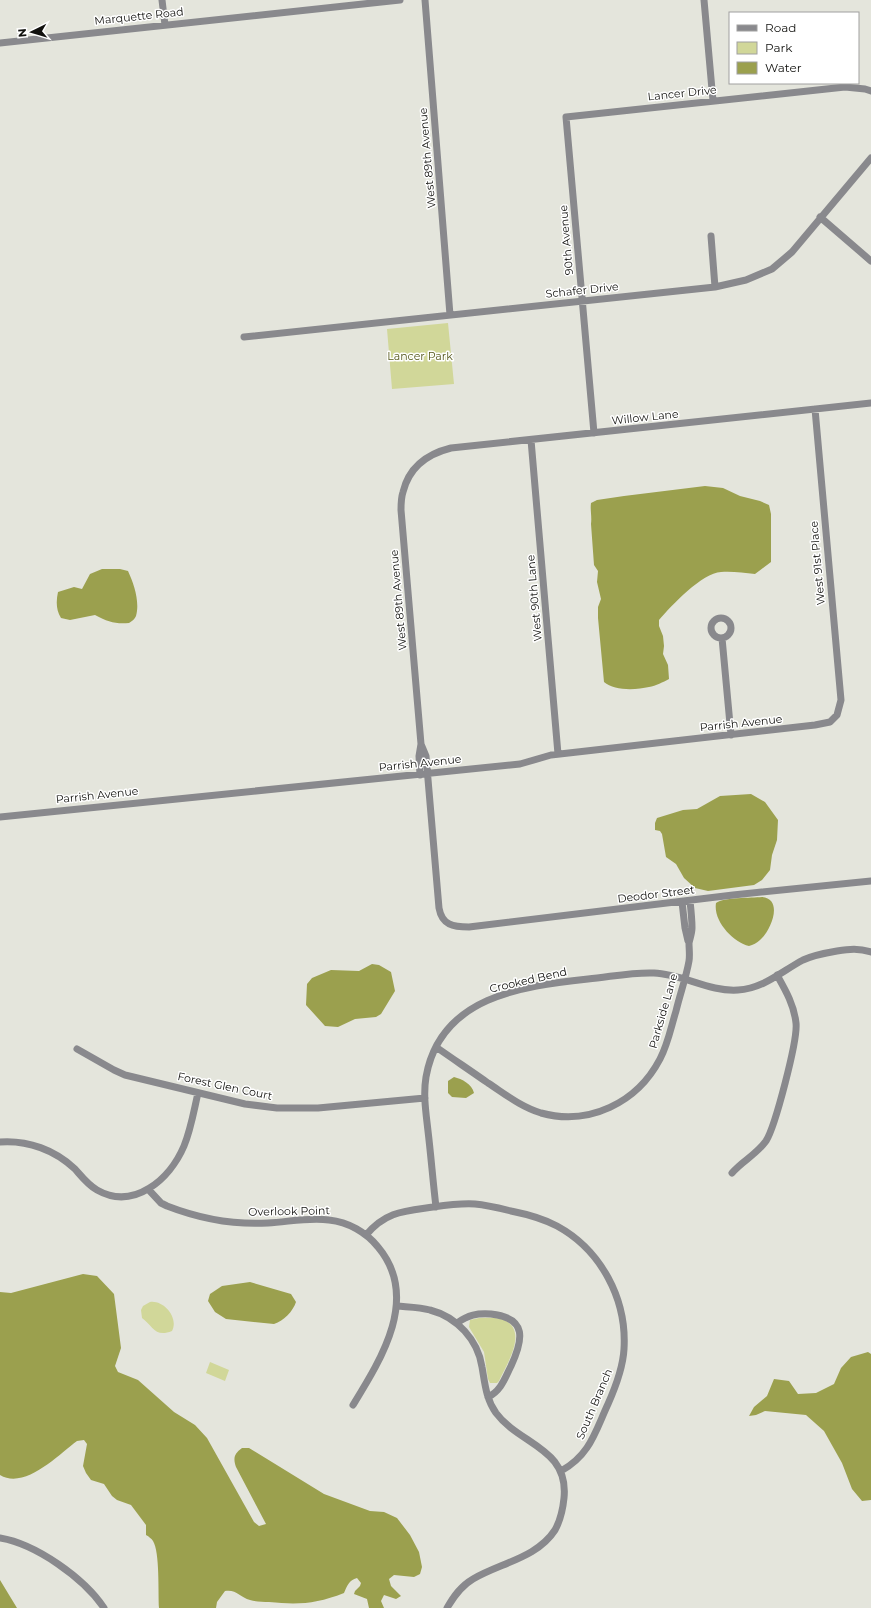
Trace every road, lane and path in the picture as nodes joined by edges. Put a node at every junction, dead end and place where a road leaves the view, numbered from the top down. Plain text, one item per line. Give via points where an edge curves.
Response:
1 (162, 0) edge
2 (400, 0) edge
3 (425, 0) edge
4 (704, 0) edge
5 (165, 24) junction
6 (0, 43) edge
7 (871, 92) edge
8 (713, 101) junction
9 (566, 117) joint
10 (871, 158) edge
11 (820, 218) junction
12 (711, 236) dead end
13 (871, 261) edge
14 (715, 287) junction
15 (582, 302) junction
16 (450, 315) junction
17 (244, 336) dead end
18 (871, 403) edge
19 (815, 409) junction
20 (594, 433) junction
21 (531, 440) junction
22 (423, 460) joint
23 (722, 638) dead end
24 (838, 715) joint
25 (731, 735) junction
26 (558, 754) junction
27 (424, 774) junction
28 (0, 817) edge
29 (871, 881) edge
30 (690, 901) junction
31 (682, 902) junction
32 (445, 922) joint
33 (689, 943) junction
34 (871, 952) edge
35 (777, 975) junction
36 (685, 980) junction
37 (436, 1047) junction
38 (77, 1049) dead end
39 (198, 1093) junction
40 (425, 1098) junction
41 (0, 1142) edge
42 (732, 1172) dead end
43 (148, 1189) junction
44 (436, 1207) junction
45 (366, 1235) junction
46 (397, 1306) junction
47 (457, 1323) junction
48 (488, 1397) junction
49 (353, 1405) dead end
50 (561, 1471) junction
51 (0, 1538) edge
52 (104, 1608) edge
53 (447, 1608) edge

1 - 5 street
2 - 5 street, Marquette Road
3 - 16 street, West 89th Avenue
4 - 8 street
5 - 6 street, Marquette Road
7 - 8 street, Lancer Drive via 845,87
8 - 9 street, Lancer Drive
9 - 15 street, 90th Avenue
10 - 11 street, Schafer Drive
11 - 13 street
11 - 14 street, Schafer Drive via 792,252 772,268 746,280
12 - 14 street
14 - 15 street, Schafer Drive
15 - 16 street, Schafer Drive
15 - 20 street, 90th Avenue
16 - 17 street, Schafer Drive
18 - 19 street, Willow Lane
19 - 20 street, Willow Lane
19 - 24 street, West 91st Place via 840,700
20 - 21 street, Willow Lane
21 - 22 street, Willow Lane via 451,448 436,452
21 - 26 street, West 90th Lane
22 - 27 street, West 89th Avenue via 410,474 402,492 401,510 421,744 426,756
23 - 25 street
24 - 25 street, Parrish Avenue via 830,722 815,725
25 - 26 street, Parrish Avenue
26 - 27 street, Parrish Avenue via 520,764
27 - 28 street, Parrish Avenue
27 - 32 street, West 89th Avenue via 439,908
29 - 30 street, Deodor Street
30 - 31 street, Deodor Street
30 - 33 street, Parkside Lane via 692,927
31 - 32 street, Deodor Street via 468,927 456,927
31 - 33 street, Parkside Lane
33 - 36 street, Parkside Lane
34 - 35 street, Crooked Bend via 859,948 820,954 804,959
35 - 36 street, Crooked Bend via 755,987 737,990 721,989
35 - 42 street via 794,1011 794,1045 768,1138 753,1155
36 - 37 street, Crooked Bend via 659,973 642,973 565,982 503,994 465,1013 450,1026
36 - 37 street, Parkside Lane via 665,1046 654,1070 632,1095 598,1113 563,1116 528,1108
37 - 40 street, Crooked Bend via 428,1071
38 - 39 street, Forest Glen Court via 119,1073
39 - 40 street, Forest Glen Court via 253,1105 297,1109
39 - 43 street via 189,1133 178,1158 163,1177
40 - 44 street, Crooked Bend
41 - 43 street via 30,1144 52,1152 70,1165 92,1187 104,1193 124,1197 137,1195
43 - 45 street, Overlook Point via 167,1206 215,1219 259,1223 330,1220 350,1226
44 - 45 street, South Branch via 392,1215 377,1224
44 - 50 street, South Branch via 480,1204 551,1223 586,1248 601,1266 613,1287 624,1328 624,1350 618,1380 586,1451 578,1460
45 - 46 street, Overlook Point via 380,1249 392,1270 396,1283
46 - 47 street via 429,1309
46 - 49 street, Overlook Point via 384,1346
47 - 48 street via 478,1351
47 - 48 street via 470,1315 497,1315 513,1322 519,1332 519,1347 504,1380
48 - 50 street via 504,1422 550,1455
50 - 53 street via 564,1502 555,1529 535,1550 473,1579 454,1596
51 - 52 street via 26,1546 59,1565 89,1589

